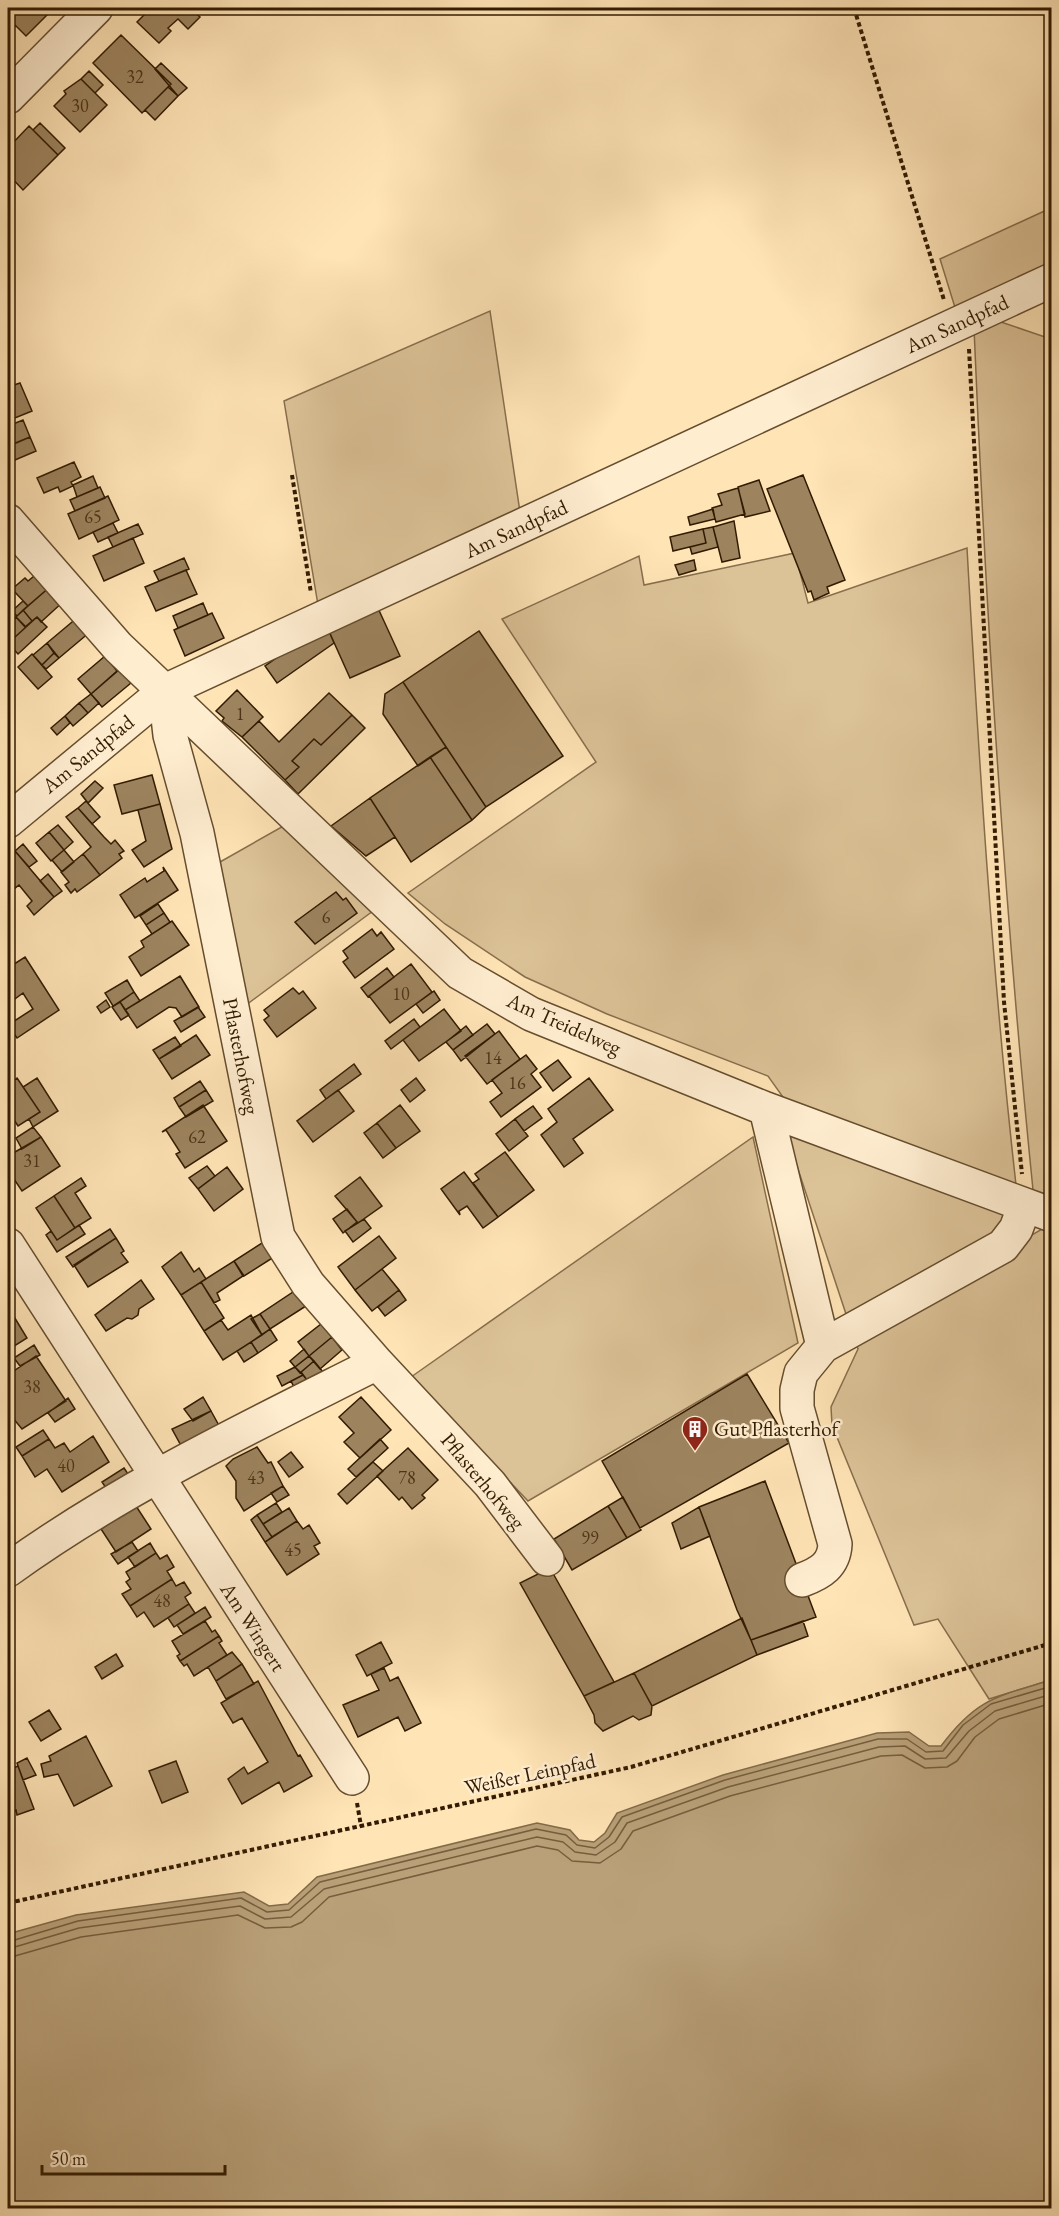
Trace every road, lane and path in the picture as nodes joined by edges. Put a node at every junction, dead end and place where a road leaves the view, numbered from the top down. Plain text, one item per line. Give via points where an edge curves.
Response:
1 (96, 8) edge
2 (854, 8) edge
3 (8, 97) edge
4 (1052, 280) edge
5 (959, 323) junction
6 (292, 475) dead end
7 (8, 521) edge
8 (316, 621) junction
9 (165, 691) junction
10 (8, 821) edge
11 (766, 1109) junction
12 (1038, 1210) edge
13 (8, 1245) edge
14 (823, 1346) junction
15 (377, 1363) junction
16 (155, 1475) junction
17 (547, 1559) dead end
18 (8, 1570) edge
19 (802, 1580) dead end
20 (1052, 1643) edge
21 (352, 1778) dead end
22 (8, 1903) edge

1 - 3 street
2 - 5 path
4 - 5 street, Am Sandpfad
5 - 8 street, Am Sandpfad
5 - 12 path via 978,523 1004,1002
6 - 8 path
7 - 9 street via 118,647
8 - 9 street, Am Sandpfad
9 - 10 street, Am Sandpfad
9 - 11 street, Am Treidelweg via 460,973 531,1014
9 - 15 street, Pflasterhofweg via 170,735 202,855 278,1238 308,1284
11 - 12 street, Am Treidelweg
11 - 14 street
12 - 14 street via 1003,1246
13 - 16 street, Am Wingert
14 - 19 street via 801,1373 796,1408 834,1535 834,1553 828,1565
15 - 16 street
15 - 17 street, Pflasterhofweg via 490,1484
16 - 18 street
16 - 21 street, Am Wingert
20 - 22 path, Weißer Leinpfad via 631,1767

